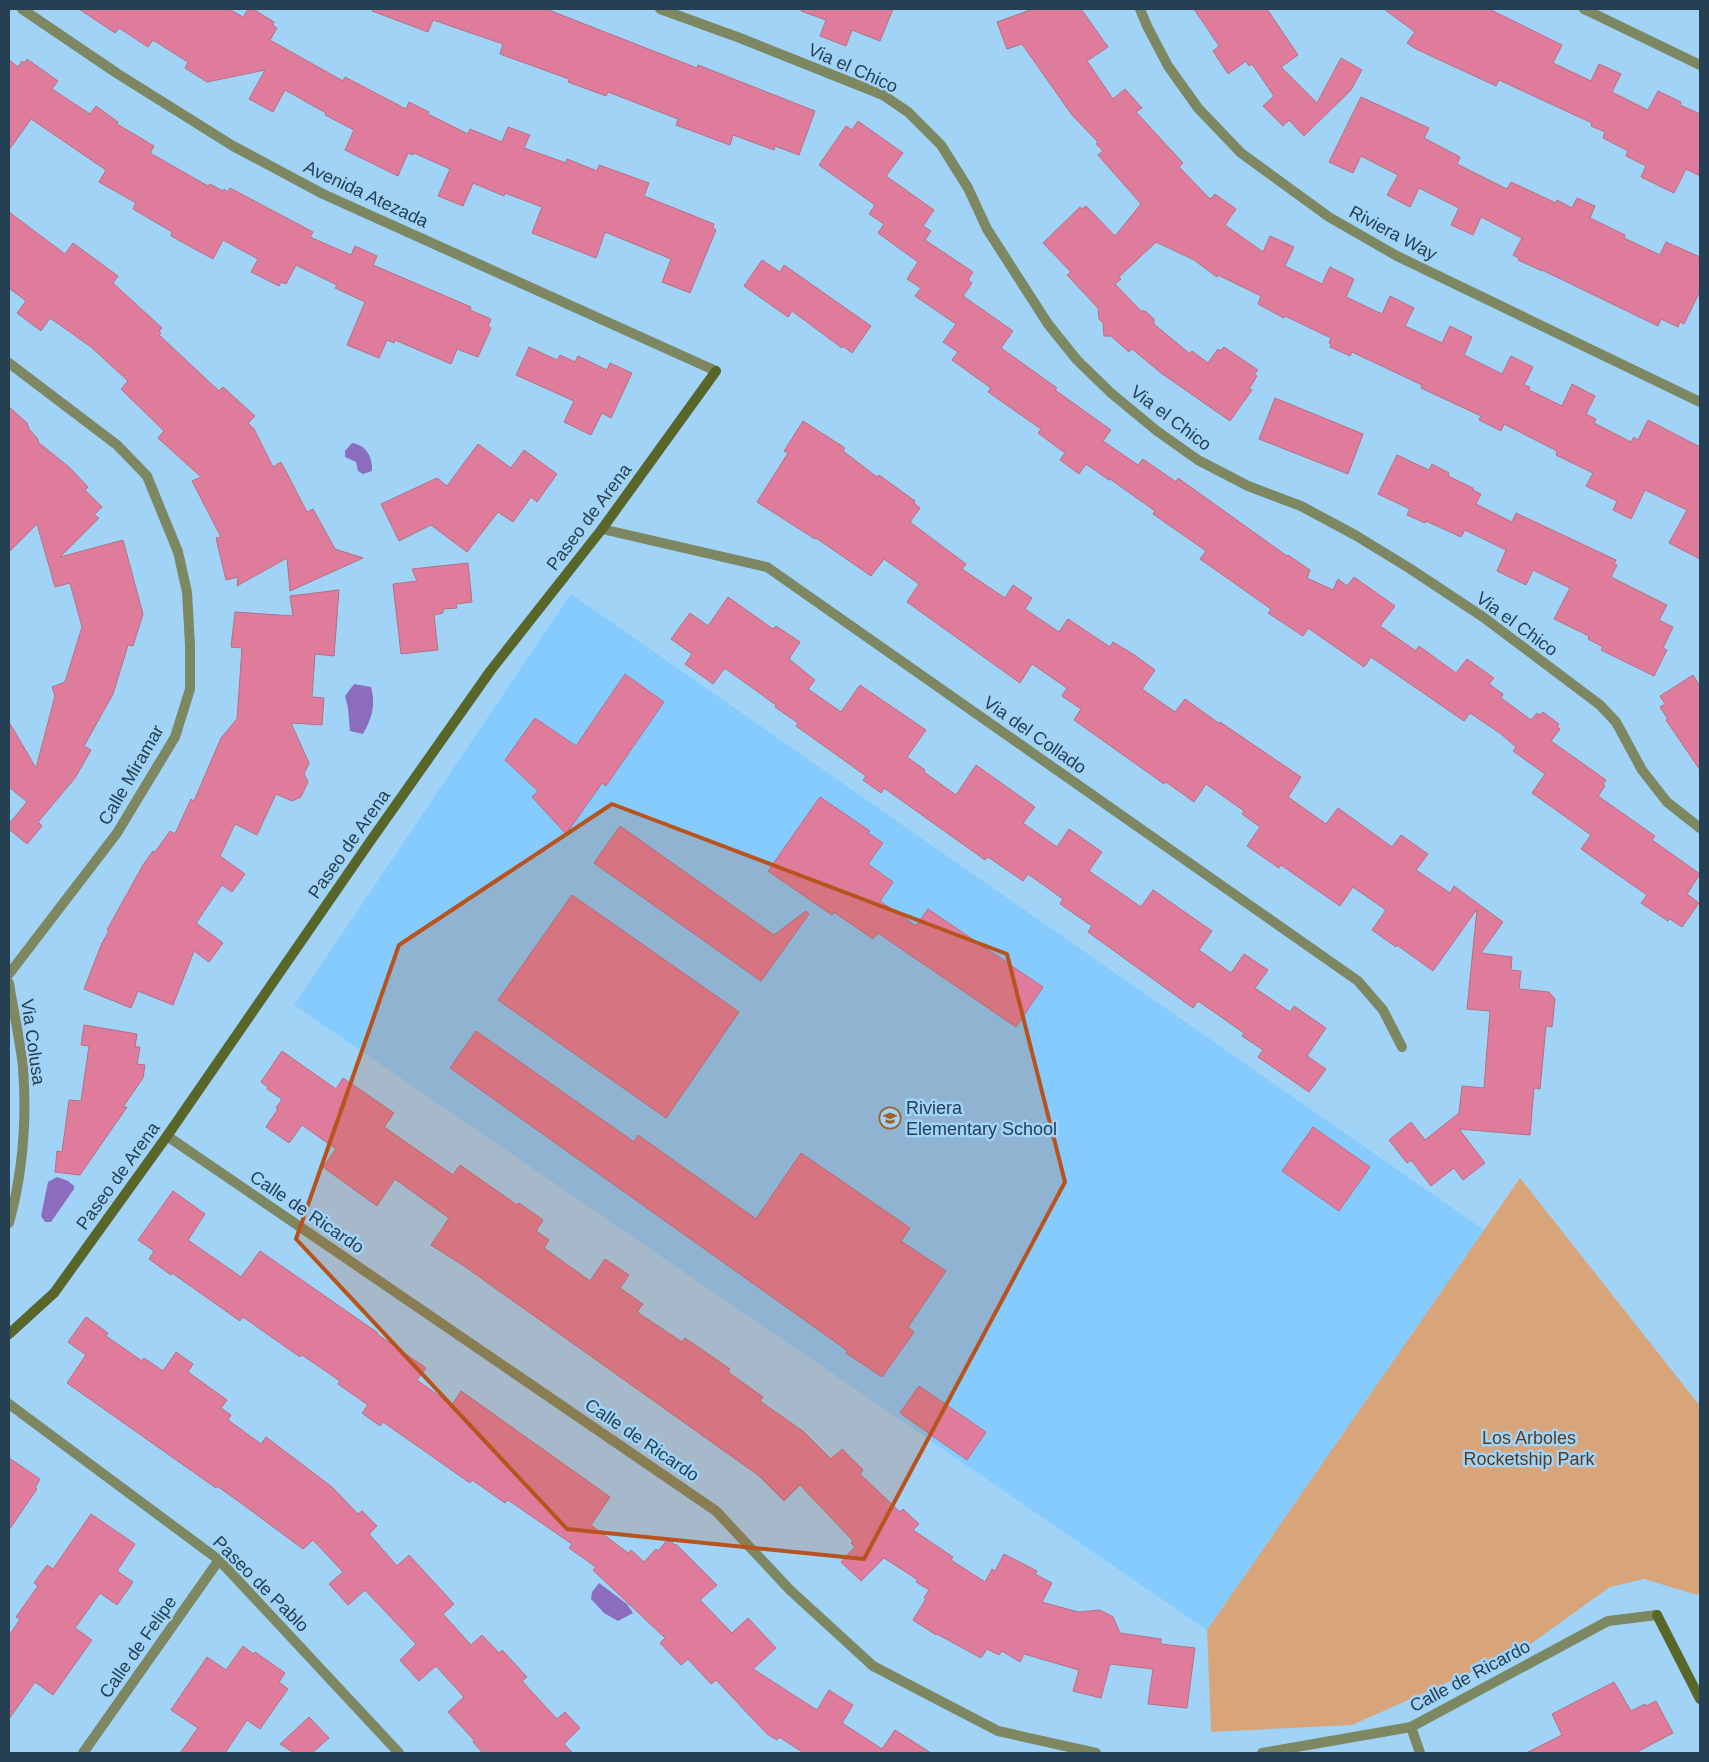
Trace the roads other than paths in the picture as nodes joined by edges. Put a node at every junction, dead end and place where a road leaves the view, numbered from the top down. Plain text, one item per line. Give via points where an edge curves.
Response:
1 (22, 9) edge
2 (660, 9) edge
3 (1140, 9) edge
4 (1584, 9) edge
5 (1700, 65) edge
6 (9, 363) edge
7 (716, 371) joint
8 (1700, 402) edge
9 (602, 529) junction
10 (1700, 828) edge
11 (9, 974) edge
12 (9, 983) edge
13 (1402, 1048) dead end
14 (167, 1136) junction
15 (9, 1223) edge
16 (9, 1334) edge
17 (9, 1404) edge
18 (219, 1560) junction
19 (1700, 1699) edge
20 (1411, 1727) junction
21 (83, 1753) edge
22 (399, 1753) edge
23 (1096, 1753) edge
24 (1262, 1753) edge
25 (1420, 1753) edge

1 - 7 street, Avenida Atezada via 233,146 323,194
2 - 10 street, Via el Chico via 883,95 908,112 940,145 1048,324 1077,360 1111,394 1198,460 1248,486 1302,506 1355,535 1483,617 1600,705 1616,722 1642,770 1667,802
3 - 8 street, Riviera Way via 1168,66 1198,108 1241,153 1329,217 1406,260
4 - 5 street
6 - 11 street, Calle Miramar via 117,445 147,476 178,552 187,592 190,645 190,689 175,737 117,834
7 - 9 street, Paseo de Arena
9 - 13 street, Via del Collado via 767,567 1358,981 1383,1010
9 - 14 street, Paseo de Arena via 491,670
12 - 15 street, Via Colusa via 22,1065 25,1112 23,1155
14 - 16 street, Paseo de Arena via 54,1293
14 - 23 street, Calle de Ricardo via 716,1511 790,1590 873,1666 998,1731
17 - 18 street, Paseo de Pablo
18 - 21 street, Calle de Felipe
18 - 22 street, Paseo de Pablo
19 - 20 street, Calle de Ricardo via 1657,1615 1608,1621
20 - 24 street, Calle de Ricardo
20 - 25 street

